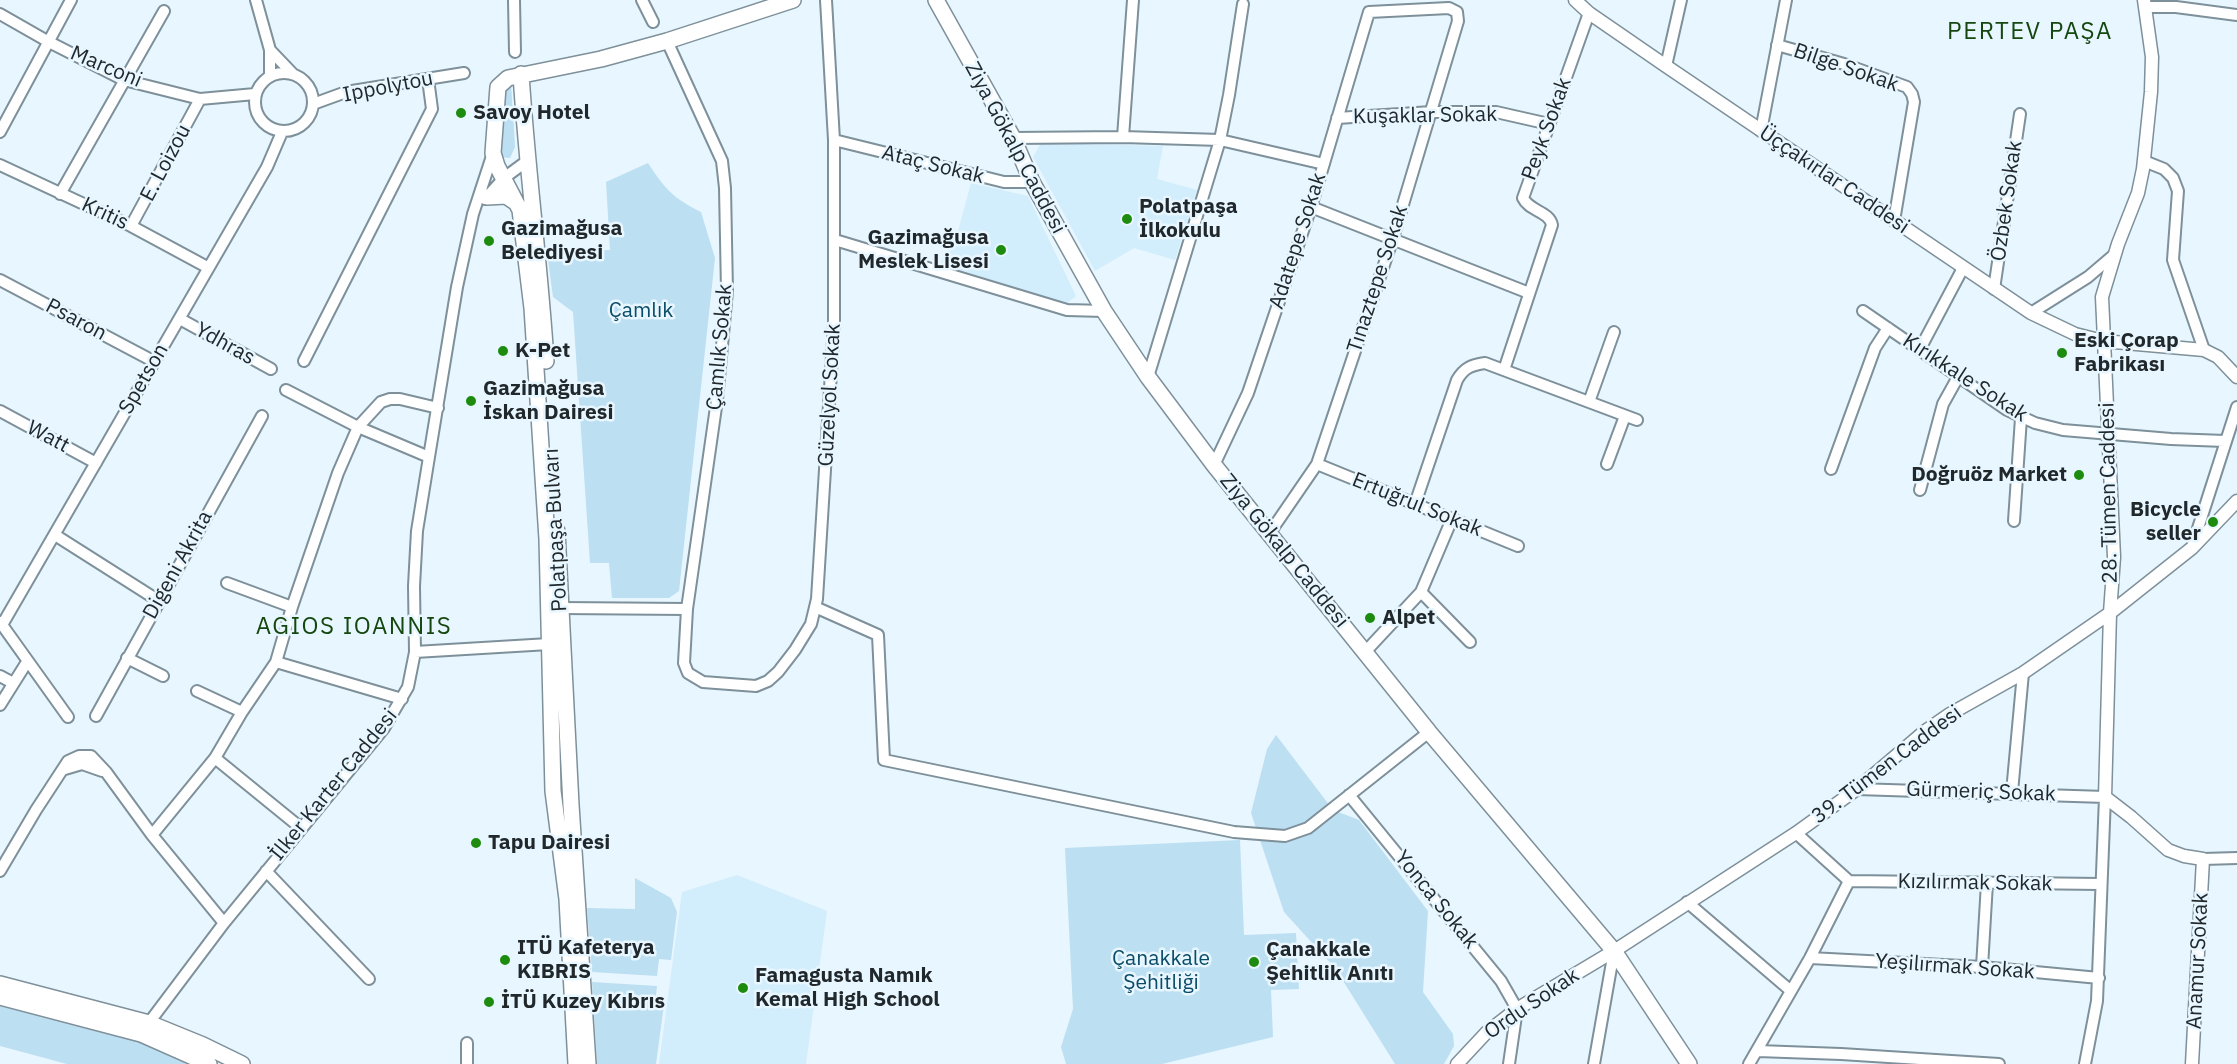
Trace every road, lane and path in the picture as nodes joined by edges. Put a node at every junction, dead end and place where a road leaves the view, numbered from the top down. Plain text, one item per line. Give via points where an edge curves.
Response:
1 (71, 0) edge
2 (256, 0) edge
3 (514, 0) edge
4 (642, 0) edge
5 (793, 0) edge
6 (826, 0) edge
7 (936, 0) edge
8 (1132, 0) edge
9 (1575, 0) edge
10 (1681, 0) edge
11 (1786, 0) edge
12 (1243, 4) dead end
13 (2145, 4) edge
14 (164, 11) dead end
15 (1457, 12) joint
16 (1589, 13) junction
17 (0, 14) edge
18 (2237, 15) edge
19 (653, 22) dead end
20 (667, 41) junction
21 (49, 42) junction
22 (1777, 45) junction
23 (270, 50) junction
24 (515, 52) dead end
25 (1666, 66) junction
26 (464, 73) dead end
27 (292, 74) junction
28 (521, 74) junction
29 (270, 76) junction
30 (428, 79) junction
31 (124, 80) junction
32 (255, 94) junction
33 (200, 99) junction
34 (313, 104) junction
35 (1432, 112) junction
36 (2020, 114) dead end
37 (1337, 118) junction
38 (1549, 124) junction
39 (1761, 130) junction
40 (0, 132) edge
41 (282, 132) junction
42 (1123, 137) junction
43 (1013, 138) junction
44 (834, 140) junction
45 (1220, 140) junction
46 (493, 153) junction
47 (527, 161) junction
48 (2144, 161) junction
49 (1324, 164) junction
50 (0, 165) edge
51 (504, 178) junction
52 (1032, 182) junction
53 (60, 194) junction
54 (487, 197) junction
55 (515, 202) junction
56 (1311, 207) junction
57 (473, 214) junction
58 (1894, 221) junction
59 (132, 226) junction
60 (1393, 238) junction
61 (835, 240) junction
62 (2115, 254) junction
63 (207, 267) junction
64 (1963, 268) junction
65 (0, 280) edge
66 (1994, 289) junction
67 (1529, 293) junction
68 (1104, 311) junction
69 (1863, 311) dead end
70 (2031, 313) junction
71 (180, 319) junction
72 (1888, 328) junction
73 (1614, 332) dead end
74 (2103, 341) junction
75 (1920, 349) junction
76 (2204, 350) junction
77 (153, 361) junction
78 (304, 361) dead end
79 (271, 369) dead end
80 (1504, 370) junction
81 (1148, 377) junction
82 (1958, 377) junction
83 (2237, 377) edge
84 (286, 390) dead end
85 (1589, 402) junction
86 (2237, 407) edge
87 (438, 408) junction
88 (0, 411) edge
89 (262, 416) dead end
90 (1625, 416) junction
91 (2021, 418) junction
92 (1637, 420) dead end
93 (358, 427) junction
94 (2109, 433) junction
95 (2226, 441) junction
96 (429, 457) junction
97 (96, 463) junction
98 (1317, 464) junction
99 (1607, 464) dead end
100 (1214, 465) junction
101 (1831, 469) dead end
102 (1920, 490) dead end
103 (2237, 501) edge
104 (1415, 504) junction
105 (1452, 519) junction
106 (2014, 521) dead end
107 (1269, 534) junction
108 (55, 536) junction
109 (1518, 546) dead end
110 (2192, 548) junction
111 (227, 583) dead end
112 (1421, 592) junction
113 (159, 601) junction
114 (292, 607) junction
115 (815, 607) junction
116 (560, 608) junction
117 (687, 609) junction
118 (2110, 613) junction
119 (1, 624) edge
120 (1470, 642) dead end
121 (549, 644) junction
122 (1366, 651) junction
123 (415, 652) junction
124 (127, 658) junction
125 (27, 662) junction
126 (276, 662) junction
127 (684, 663) joint
128 (2024, 672) junction
129 (0, 676) edge
130 (163, 676) dead end
131 (13, 683) junction
132 (197, 691) dead end
133 (402, 699) junction
134 (0, 705) edge
135 (242, 712) junction
136 (96, 716) dead end
137 (68, 717) dead end
138 (1429, 732) junction
139 (215, 758) junction
140 (1857, 789) junction
141 (2012, 792) junction
142 (1349, 795) junction
143 (2105, 797) junction
144 (301, 828) junction
145 (1796, 833) junction
146 (152, 835) junction
147 (2237, 858) edge
148 (2203, 859) junction
149 (1, 867) edge
150 (266, 871) junction
151 (1850, 881) junction
152 (1987, 883) junction
153 (2101, 884) junction
154 (572, 899) junction
155 (1687, 902) junction
156 (224, 923) junction
157 (1614, 951) junction
158 (1810, 958) junction
159 (1982, 967) junction
160 (2099, 978) junction
161 (369, 979) dead end
162 (0, 984) edge
163 (1791, 991) junction
164 (0, 997) edge
165 (1518, 1009) junction
166 (145, 1028) junction
167 (467, 1043) dead end
168 (1758, 1051) junction
169 (1840, 1059) edge
170 (209, 1064) edge
171 (242, 1064) edge
172 (467, 1064) edge
173 (576, 1064) edge
174 (588, 1064) edge
175 (1457, 1064) edge
176 (1509, 1064) edge
177 (1594, 1064) edge
178 (1689, 1064) edge
179 (1749, 1064) edge
180 (2000, 1064) edge
181 (2085, 1064) edge
182 (2192, 1064) edge

1 - 21 street
2 - 23 street
3 - 24 street
4 - 19 street
5 - 20 main road
6 - 44 street, Güzelyol Sokak
7 - 43 main road, Ziya Gökalp Caddesi
8 - 42 street
9 - 16 street, Üççakırlar Caddesi
10 - 25 street
11 - 22 street
12 - 45 street
13 - 18 street
13 - 48 street, 28. Tümen Caddesi via 2152,57
14 - 31 street
15 - 35 street, Tınaztepe Sokak via 1458,21
15 - 37 street, Adatepe Sokak via 1449,8 1369,12
16 - 25 street, Üççakırlar Caddesi
16 - 38 street, Peyk Sokak
17 - 21 street, Marconi
20 - 28 main road via 601,59
20 - 117 street, Çamlık Sokak via 722,161 725,188 727,291 717,400
21 - 31 street, Marconi
21 - 40 street
22 - 39 street
22 - 58 street, Bilge Sokak via 1844,64 1906,87 1912,94 1914,102
23 - 27 street
23 - 29 street
25 - 39 street, Üççakırlar Caddesi
26 - 30 street, Ippolytou
27 - 29 street
27 - 34 street via 308,85
28 - 46 main road, Polatpaşa Bulvarı via 498,87
28 - 47 main road, Polatpaşa Bulvarı
29 - 32 street
30 - 34 street, Ippolytou via 346,92
30 - 78 street via 432,109
31 - 33 street, Marconi
31 - 53 street
32 - 33 street, Marconi
32 - 41 street via 256,113 262,122
33 - 59 street, E. Loizou
34 - 41 street via 303,124
35 - 37 street, Kuşaklar Sokak
35 - 38 street, Kuşaklar Sokak via 1496,112
35 - 60 street, Tınaztepe Sokak
36 - 66 street, Özbek Sokak
37 - 49 street, Adatepe Sokak
38 - 67 street, Peyk Sokak via 1523,198 1526,204 1549,217 1552,225
39 - 58 street, Üççakırlar Caddesi
41 - 63 street, Spetson via 267,167
42 - 43 street
42 - 45 street
43 - 52 main road, Ziya Gökalp Caddesi
44 - 52 street, Ataç Sokak via 1004,183
44 - 61 street, Güzelyol Sokak
45 - 49 street
45 - 81 street
46 - 51 main road, Polatpaşa Bulvarı
46 - 57 street, İlker Karter Caddesi
47 - 51 street, İlker Karter Caddesi
47 - 116 main road, Polatpaşa Bulvarı via 542,308
48 - 62 street, 28. Tümen Caddesi via 2138,193
48 - 76 street via 2164,169 2178,191 2173,261
49 - 56 street, Adatepe Sokak
50 - 53 street, Kritis
51 - 54 street, İlker Karter Caddesi
51 - 55 main road, Polatpaşa Bulvarı
52 - 68 main road, Ziya Gökalp Caddesi
53 - 59 street, Kritis
54 - 55 main road via 506,196
54 - 57 street, İlker Karter Caddesi
55 - 121 main road, Polatpaşa Bulvarı via 520,210 532,308 547,539
56 - 60 street
56 - 100 street, Adatepe Sokak via 1248,393
57 - 87 street, İlker Karter Caddesi
58 - 64 street, Üççakırlar Caddesi
59 - 63 street, Kritis
60 - 67 street
60 - 98 street, Tınaztepe Sokak
61 - 68 street via 1066,310
61 - 115 street, Güzelyol Sokak via 829,436
62 - 70 street via 2088,277
62 - 74 street, 28. Tümen Caddesi via 2102,297
63 - 71 street, Spetson
64 - 66 street, Üççakırlar Caddesi
64 - 75 street
65 - 77 street, Psaron
66 - 70 street, Üççakırlar Caddesi
67 - 80 street, Peyk Sokak
68 - 81 main road, Ziya Gökalp Caddesi
69 - 72 street, Kırıkkale Sokak
70 - 74 street, Üççakırlar Caddesi via 2075,334
71 - 77 street, Spetson
71 - 79 street, Ydhras
72 - 75 street, Kırıkkale Sokak
72 - 101 street via 1875,348
73 - 85 street
74 - 76 street, Üççakırlar Caddesi
74 - 94 street, 28. Tümen Caddesi
75 - 82 street, Kırıkkale Sokak
76 - 83 street via 2218,357
77 - 97 street, Spetson
80 - 85 street
80 - 104 street via 1485,363 1463,370
81 - 100 main road, Ziya Gökalp Caddesi
82 - 91 street, Kırıkkale Sokak
82 - 102 street via 1943,404
84 - 93 street
85 - 90 street
86 - 95 street
87 - 93 street via 390,399 381,402
87 - 96 street, İlker Karter Caddesi
88 - 97 street, Watt
89 - 113 street, Digeni Akrita
90 - 92 street
90 - 99 street
91 - 94 street, Kırıkkale Sokak via 2063,430
91 - 106 street
93 - 96 street
93 - 114 street
94 - 95 street, Kırıkkale Sokak
94 - 118 street, 28. Tümen Caddesi via 2114,557
95 - 110 street
96 - 123 street, İlker Karter Caddesi via 417,531
97 - 108 street, Spetson
98 - 104 street, Ertuğrul Sokak
98 - 107 street, Tınaztepe Sokak
100 - 107 main road, Ziya Gökalp Caddesi
103 - 110 street, 39. Tümen Caddesi
104 - 105 street, Ertuğrul Sokak
105 - 109 street, Ertuğrul Sokak
105 - 112 street
107 - 122 main road, Ziya Gökalp Caddesi
108 - 113 street
108 - 119 street, Spetson
110 - 118 street, 39. Tümen Caddesi
111 - 114 street
112 - 120 street
112 - 122 street
113 - 124 street, Digeni Akrita
114 - 126 street
115 - 127 street, Güzelyol Sokak via 811,624 795,650 778,672 756,686 703,682 688,673
115 - 142 street via 878,635 884,760 1234,832 1285,836 1308,828
116 - 117 street
116 - 154 main road, Polatpaşa Bulvarı
117 - 127 street, Çamlık Sokak
118 - 128 street, 39. Tümen Caddesi
118 - 143 street, 28. Tümen Caddesi
119 - 125 street
121 - 123 street
121 - 154 main road, Polatpaşa Bulvarı via 553,791
122 - 138 main road, Ziya Gökalp Caddesi
123 - 133 street, İlker Karter Caddesi
124 - 130 street
124 - 136 street, Digeni Akrita
125 - 131 street
125 - 137 street
126 - 133 street
126 - 135 street
128 - 140 street, 39. Tümen Caddesi via 1924,732
128 - 141 street
129 - 131 street
131 - 134 street
132 - 135 street
133 - 144 street, İlker Karter Caddesi via 384,728
135 - 139 street
138 - 142 street
138 - 157 main road, Ziya Gökalp Caddesi
139 - 144 street
139 - 146 street
140 - 141 street, Gürmeriç Sokak
140 - 145 street, 39. Tümen Caddesi
141 - 143 street, Gürmeriç Sokak
142 - 165 street, Yonca Sokak via 1501,981
143 - 148 street via 2168,850
143 - 153 street, 28. Tümen Caddesi
144 - 150 street, İlker Karter Caddesi
145 - 151 street
145 - 155 street, 39. Tümen Caddesi
146 - 149 street via 106,772 91,756 80,756 68,761 60,772
146 - 156 street
147 - 148 street
148 - 182 street, Anamur Sokak
150 - 156 street, İlker Karter Caddesi
150 - 161 street
151 - 152 street, Kızılırmak Sokak
151 - 158 street
152 - 153 street, Kızılırmak Sokak
152 - 159 street
153 - 160 street, 28. Tümen Caddesi
154 - 173 main road, Polatpaşa Bulvarı
154 - 174 main road, Polatpaşa Bulvarı
155 - 157 street, 39. Tümen Caddesi
155 - 163 street
156 - 166 street, İlker Karter Caddesi
157 - 165 street, Ordu Sokak
157 - 177 street
157 - 178 main road, Ziya Gökalp Caddesi
158 - 159 street, Yeşilırmak Sokak
158 - 163 street
159 - 160 street, Yeşilırmak Sokak
160 - 181 street, 28. Tümen Caddesi
162 - 166 main road
163 - 168 street
164 - 166 main road
165 - 175 street, Ordu Sokak via 1486,1033
165 - 176 street
166 - 170 main road
166 - 171 main road via 203,1045
167 - 172 street
168 - 169 street
168 - 179 street
169 - 180 street

